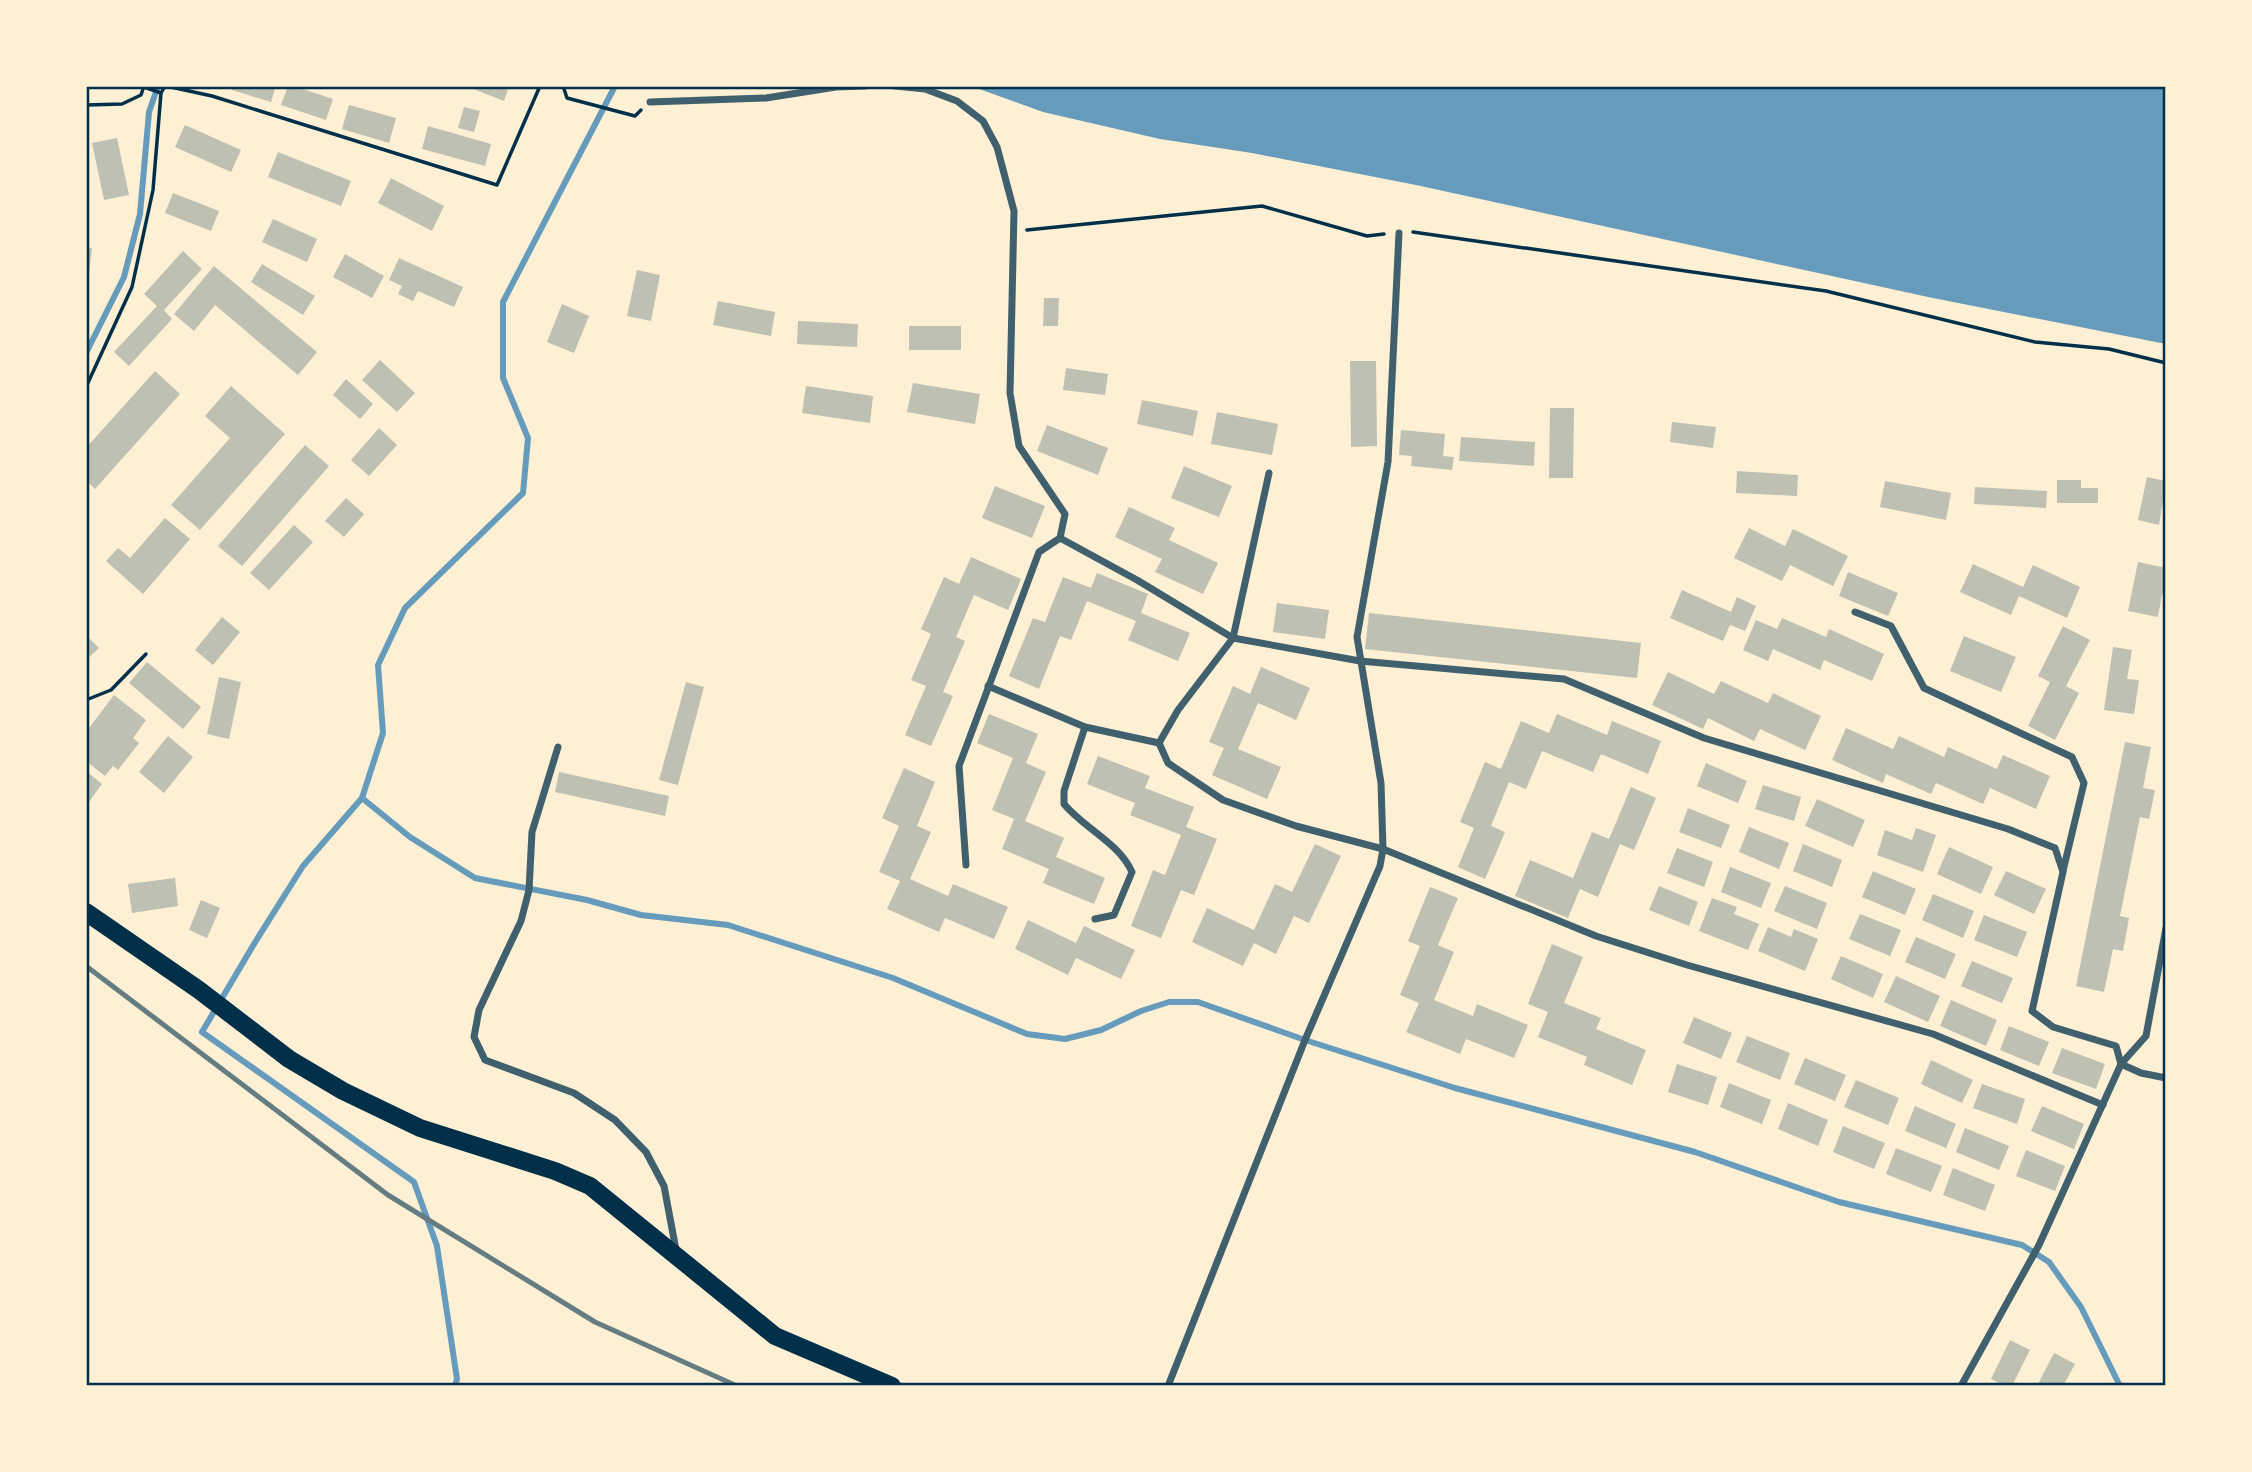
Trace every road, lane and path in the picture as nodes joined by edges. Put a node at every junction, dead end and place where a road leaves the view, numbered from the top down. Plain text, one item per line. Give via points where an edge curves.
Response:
1 (144, 86) edge
2 (165, 86) edge
3 (540, 86) edge
4 (563, 86) edge
5 (865, 86) edge
6 (895, 86) edge
7 (161, 93) junction
8 (650, 102) dead end
9 (86, 105) edge
10 (635, 116) dead end
11 (1014, 232) junction
12 (1399, 233) junction
13 (2166, 363) edge
14 (86, 387) edge
15 (1269, 473) dead end
16 (1060, 538) junction
17 (1855, 612) dead end
18 (1233, 638) junction
19 (146, 654) dead end
20 (1360, 661) junction
21 (988, 687) junction
22 (86, 700) edge
23 (1085, 727) junction
24 (1159, 743) junction
25 (558, 747) dead end
26 (1383, 849) junction
27 (967, 865) dead end
28 (2063, 872) junction
29 (86, 912) edge
30 (1094, 919) dead end
31 (2166, 928) edge
32 (2121, 1064) junction
33 (2166, 1078) edge
34 (2103, 1105) junction
35 (677, 1258) junction
36 (892, 1386) edge
37 (1168, 1386) edge
38 (1961, 1386) edge

1 - 7 path
1 - 9 path via 142,96 122,104
2 - 3 path via 212,96 497,186
2 - 7 path
4 - 10 path via 566,98
5 - 8 street via 766,99
6 - 11 street via 925,89 957,101 983,121 997,147 1014,211
7 - 14 path via 153,190 132,287
11 - 12 path via 1262,206 1367,236
11 - 16 street via 1010,393 1019,446 1065,514
12 - 13 path via 1826,291 2035,342 2109,349
12 - 20 street via 1388,462 1357,637
15 - 18 street
16 - 18 street
16 - 21 street via 1039,552
17 - 28 street via 1891,626 1923,688 2073,757 2084,783
18 - 20 street
18 - 24 street
19 - 22 path via 111,690
20 - 26 street via 1381,783
20 - 28 street via 1564,679 1704,738 2008,829 2055,848
21 - 23 street
21 - 27 street via 959,766
23 - 24 street
23 - 30 street via 1064,804 1125,857 1132,872 1114,915
24 - 26 street via 1168,763 1223,800
25 - 35 street via 532,832 529,890 521,921 479,1010 474,1037 485,1060 574,1093 615,1120 646,1152 664,1186
26 - 34 street via 1596,936 1933,1034
26 - 37 street via 1380,866 1305,1040
28 - 32 street via 2032,1011 2053,1027 2116,1046
29 - 35 main road via 300,1066 420,1128 590,1186
31 - 32 street via 2146,1036
32 - 33 street
32 - 34 street
34 - 38 street via 2039,1245
35 - 36 main road via 775,1336

